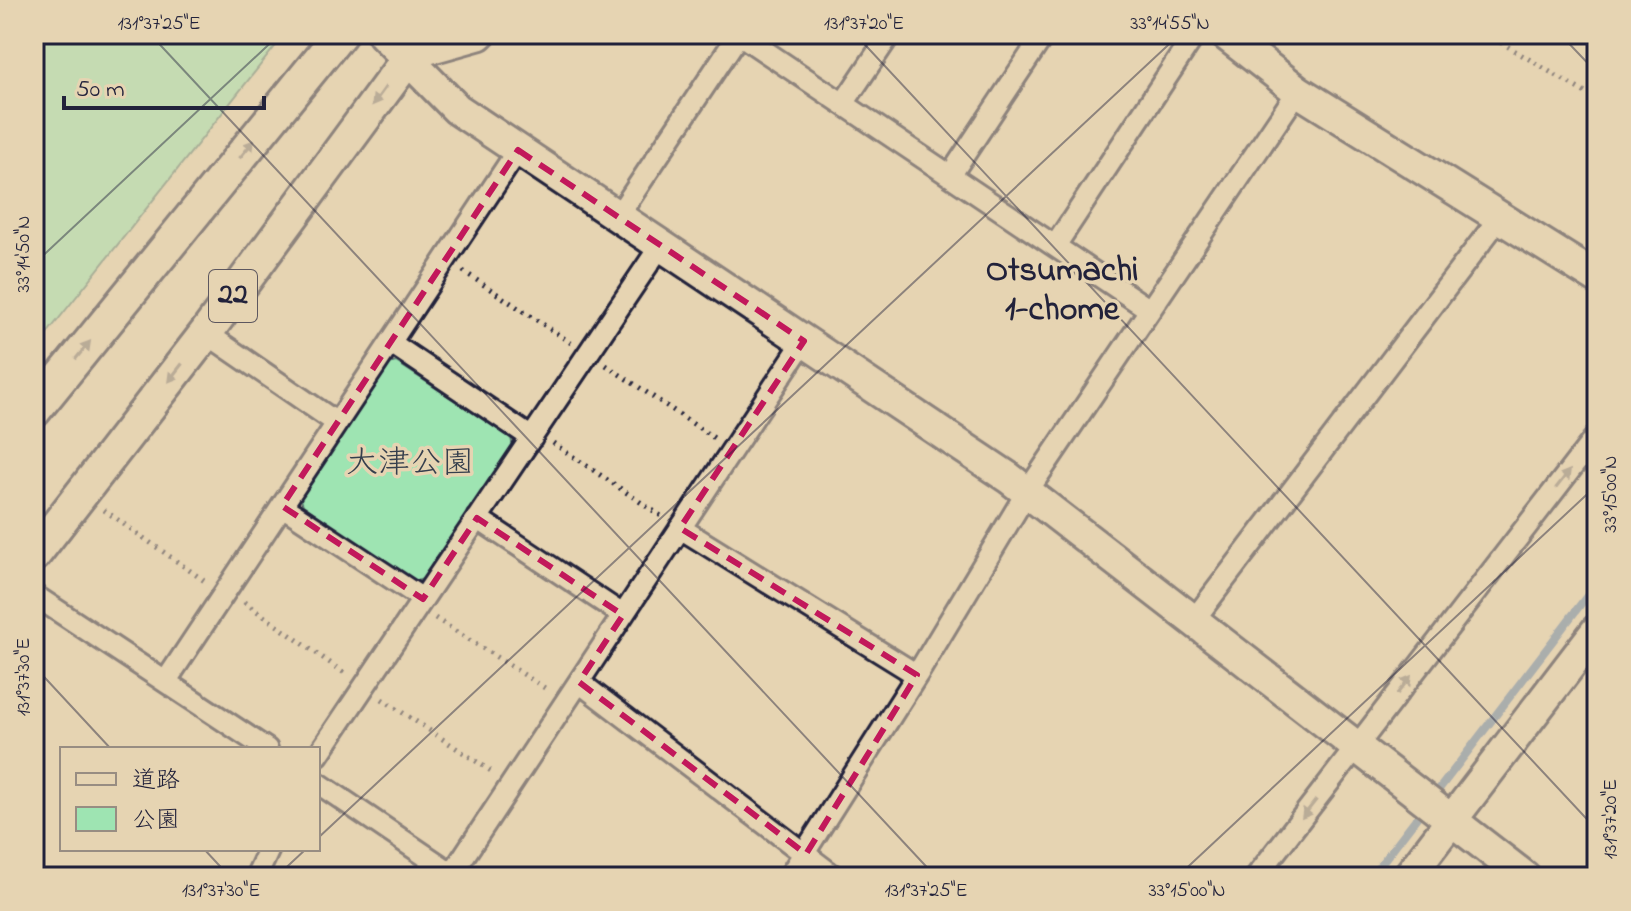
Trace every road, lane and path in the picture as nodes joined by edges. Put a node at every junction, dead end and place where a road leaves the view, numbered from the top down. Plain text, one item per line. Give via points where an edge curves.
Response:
1 (340, 34) edge
2 (383, 34) edge
3 (426, 34) edge
4 (486, 34) edge
5 (739, 34) edge
6 (890, 34) edge
7 (1044, 34) edge
8 (1195, 34) edge
9 (1225, 34) edge
10 (1487, 34) edge
11 (406, 60) junction
12 (1298, 91) junction
13 (1597, 100) edge
14 (843, 104) junction
15 (518, 150) junction
16 (950, 176) junction
17 (618, 216) junction
18 (1500, 217) junction
19 (661, 245) junction
20 (1055, 246) junction
21 (446, 259) junction
22 (1597, 278) edge
23 (1150, 310) junction
24 (206, 333) junction
25 (804, 341) junction
26 (391, 343) junction
27 (588, 353) junction
28 (34, 411) edge
29 (337, 423) junction
30 (534, 435) junction
31 (1597, 435) edge
32 (732, 449) junction
33 (1027, 492) junction
34 (282, 506) junction
35 (104, 510) dead end
36 (477, 518) junction
37 (680, 528) junction
38 (34, 555) edge
39 (225, 592) junction
40 (34, 595) edge
41 (420, 603) junction
42 (623, 615) junction
43 (1193, 621) junction
44 (1597, 630) edge
45 (917, 675) junction
46 (166, 681) junction
47 (579, 682) junction
48 (364, 687) junction
49 (565, 702) junction
50 (264, 747) edge
51 (1357, 747) junction
52 (320, 752) edge
53 (320, 784) edge
54 (511, 784) junction
55 (1436, 808) junction
56 (268, 851) edge
57 (806, 854) junction
58 (455, 875) edge
59 (256, 877) edge
60 (789, 877) edge
61 (835, 877) edge
62 (1256, 877) edge
63 (1408, 877) edge
64 (1525, 877) edge

28 -> 1 main road, 22
2 - 11 street
3 - 11 main road, 22
4 - 11 street
5 - 14 street
5 - 17 street
6 - 14 street
7 - 16 street
8 - 20 street
9 - 12 street
10 - 13 path
11 - 15 street via 457,109
11 -> 24 main road, 22
12 - 18 street
12 - 23 street
14 - 16 street
15 - 17 street
15 - 21 street
16 - 20 street
17 - 19 street
18 - 22 street
18 - 43 street
19 - 25 street
19 - 27 street
20 - 23 street
21 - 26 street
21 - 27 path
23 - 33 street
24 - 29 street
24 -> 38 main road, 22
25 - 32 street
25 - 33 street
26 - 29 street
26 - 30 street
27 - 30 street
27 - 32 path
29 - 34 street
30 - 36 street
30 - 37 path
51 -> 31 street
32 - 37 street
33 - 43 street
33 - 45 street
34 - 39 street
34 - 41 street
35 - 39 path
36 - 41 street
36 - 42 street
37 - 42 street
37 - 45 street
39 - 46 street
39 - 48 path
40 - 46 street
41 - 48 street
41 - 49 path
42 - 47 street
43 - 51 street
44 - 55 street
45 - 57 street
46 - 50 street
47 - 49 street
47 - 57 street
48 - 52 street
48 - 54 path
49 - 54 street
51 - 55 street
51 -> 62 street
53 - 58 street
54 - 58 street
55 - 63 street
55 - 64 street
56 - 59 street
57 - 60 street
57 - 61 street

